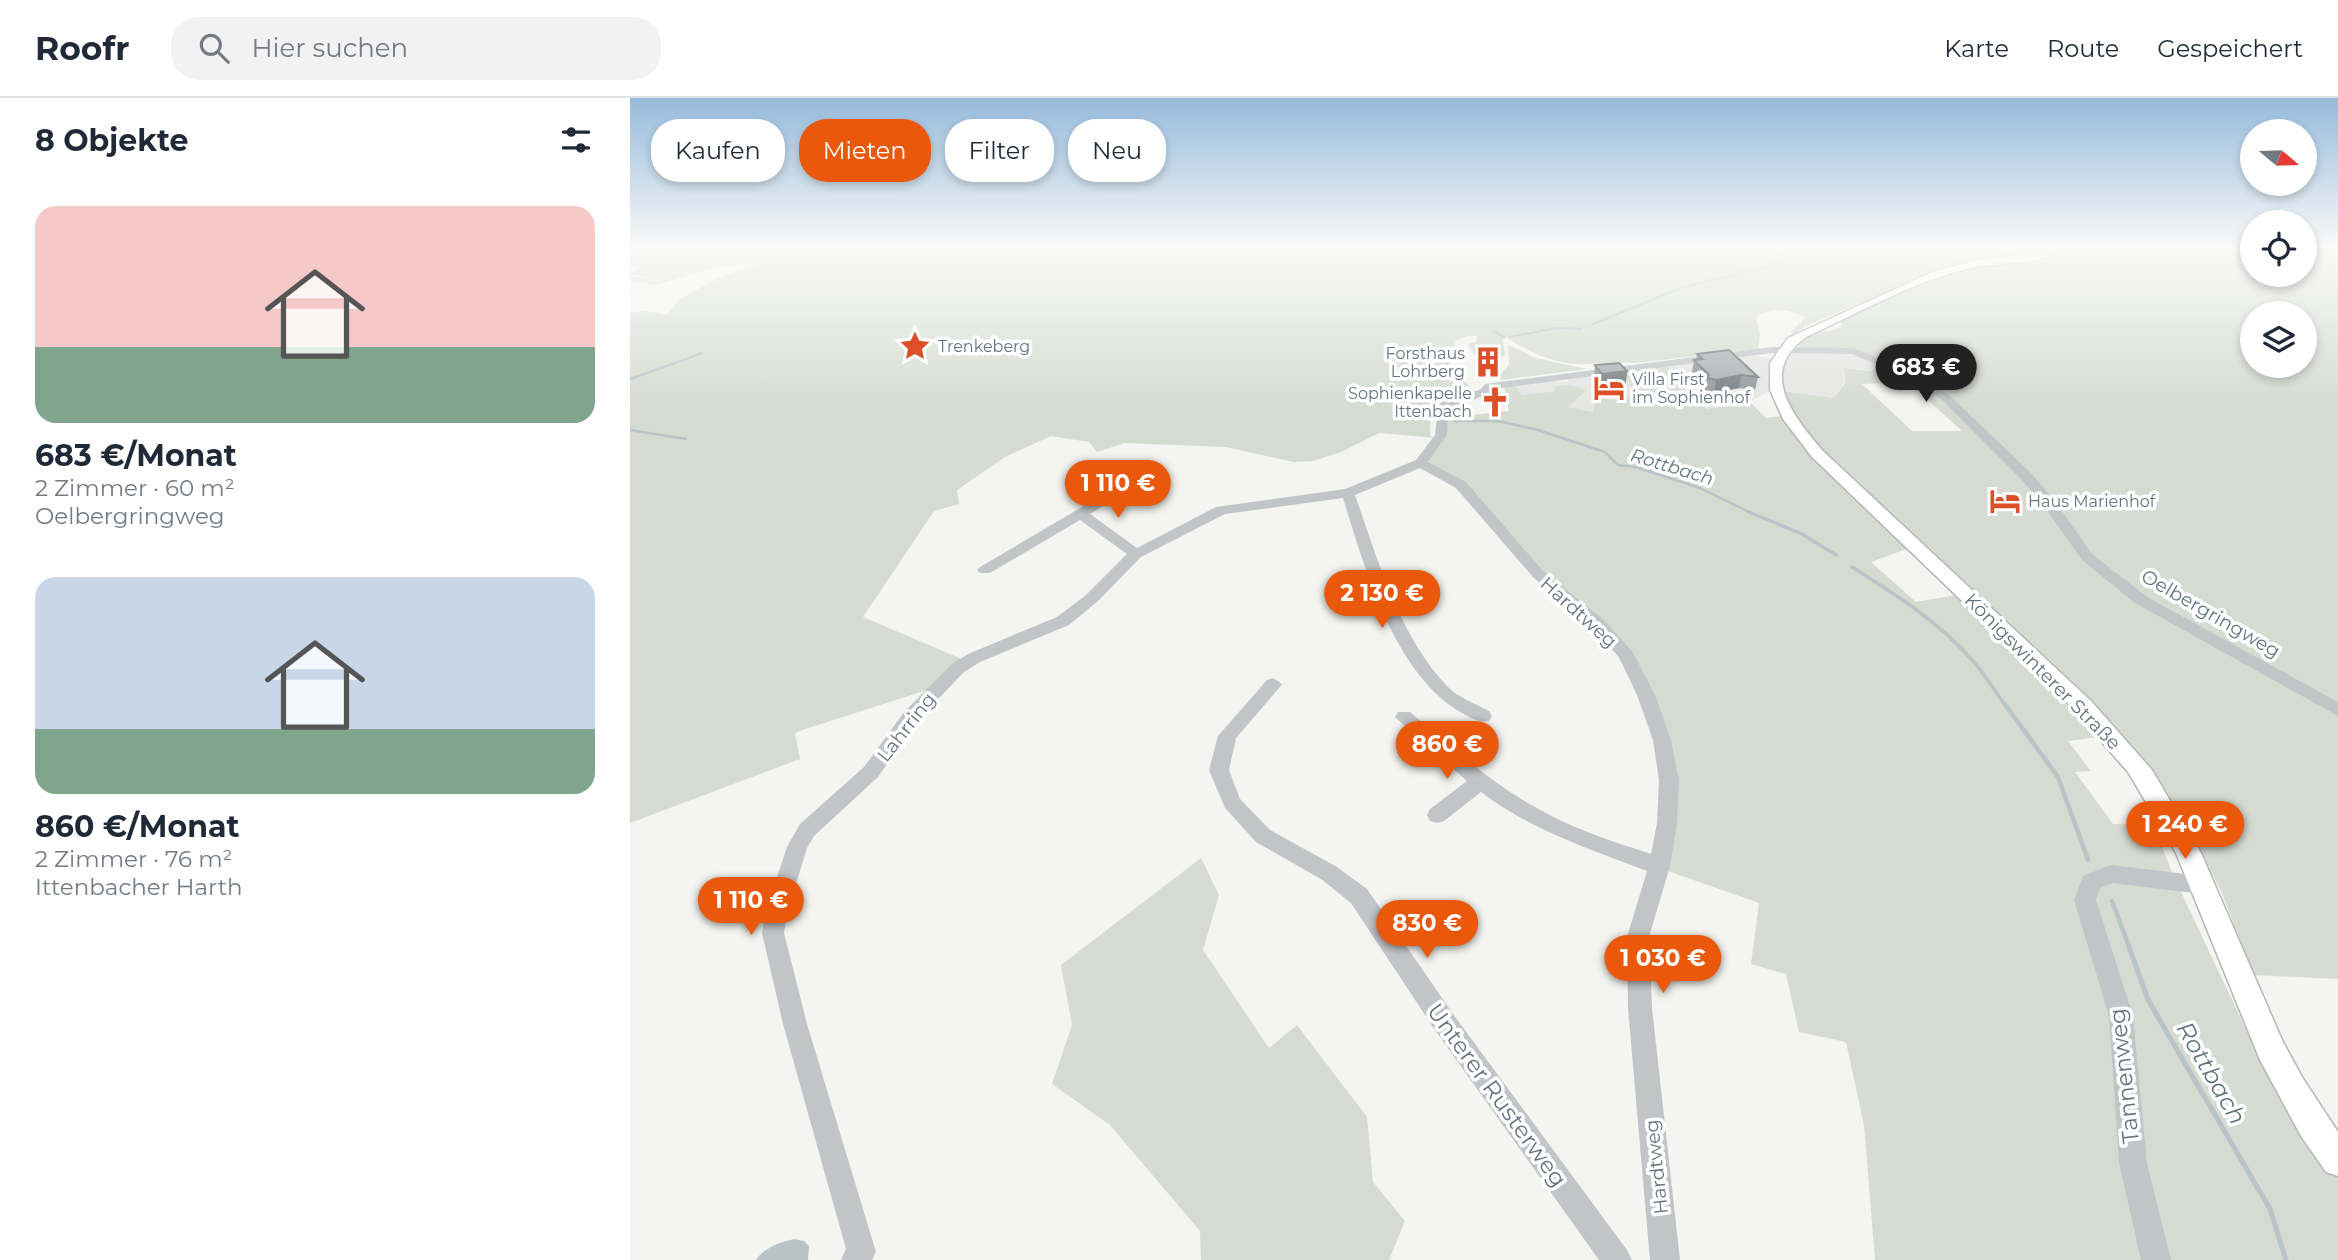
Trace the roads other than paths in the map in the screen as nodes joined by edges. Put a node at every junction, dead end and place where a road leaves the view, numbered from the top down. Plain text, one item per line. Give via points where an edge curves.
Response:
1 (1871, 301) edge
2 (1782, 350) junction
3 (1421, 463) junction
4 (1126, 488) dead end
5 (1348, 492) junction
6 (1080, 514) junction
7 (1136, 554) junction
8 (985, 570) dead end
9 (1273, 684) dead end
10 (2338, 710) edge
11 (1483, 716) dead end
12 (1404, 717) dead end
13 (1482, 780) junction
14 (1437, 814) dead end
15 (1659, 866) junction
16 (2202, 885) junction
17 (2338, 1160) edge
18 (858, 1256) edge
19 (1617, 1260) edge
20 (1665, 1260) edge
21 (2156, 1260) edge

1 - 2 main road via 1802,334
2 - 3 street via 1489,386 1441,410 1441,435
2 - 10 street, Oelbergringweg via 1854,351 1920,380 1945,397 2026,476 2087,557 2141,600
2 - 16 main road, Königswinterer Straße via 1775,365 1776,385 1801,432 2115,740 2155,793
3 - 5 street, Lahrring
3 - 15 street, Hardtweg via 1461,485 1538,574 1598,624 1626,655 1646,695 1667,759 1667,823
4 - 6 street
5 - 7 street, Lahrring via 1221,510
5 - 11 street via 1374,568 1415,655 1443,693
6 - 7 street
6 - 8 street
7 - 18 street, Lahrring via 1063,621 974,658 944,680 871,772 818,818 797,847 773,933
9 - 19 street, Unterer Rusterweg via 1227,736 1219,769 1232,803 1263,836 1329,873 1359,896 1444,1022
12 - 13 street
13 - 14 street
13 - 15 street via 1536,817
15 - 20 street, Hardtweg via 1638,937 1640,1008
16 - 17 main road, Königswinterer Straße via 2272,1056
16 - 21 street, Tannenweg via 2111,874 2091,882 2085,900 2121,1016 2133,1163

